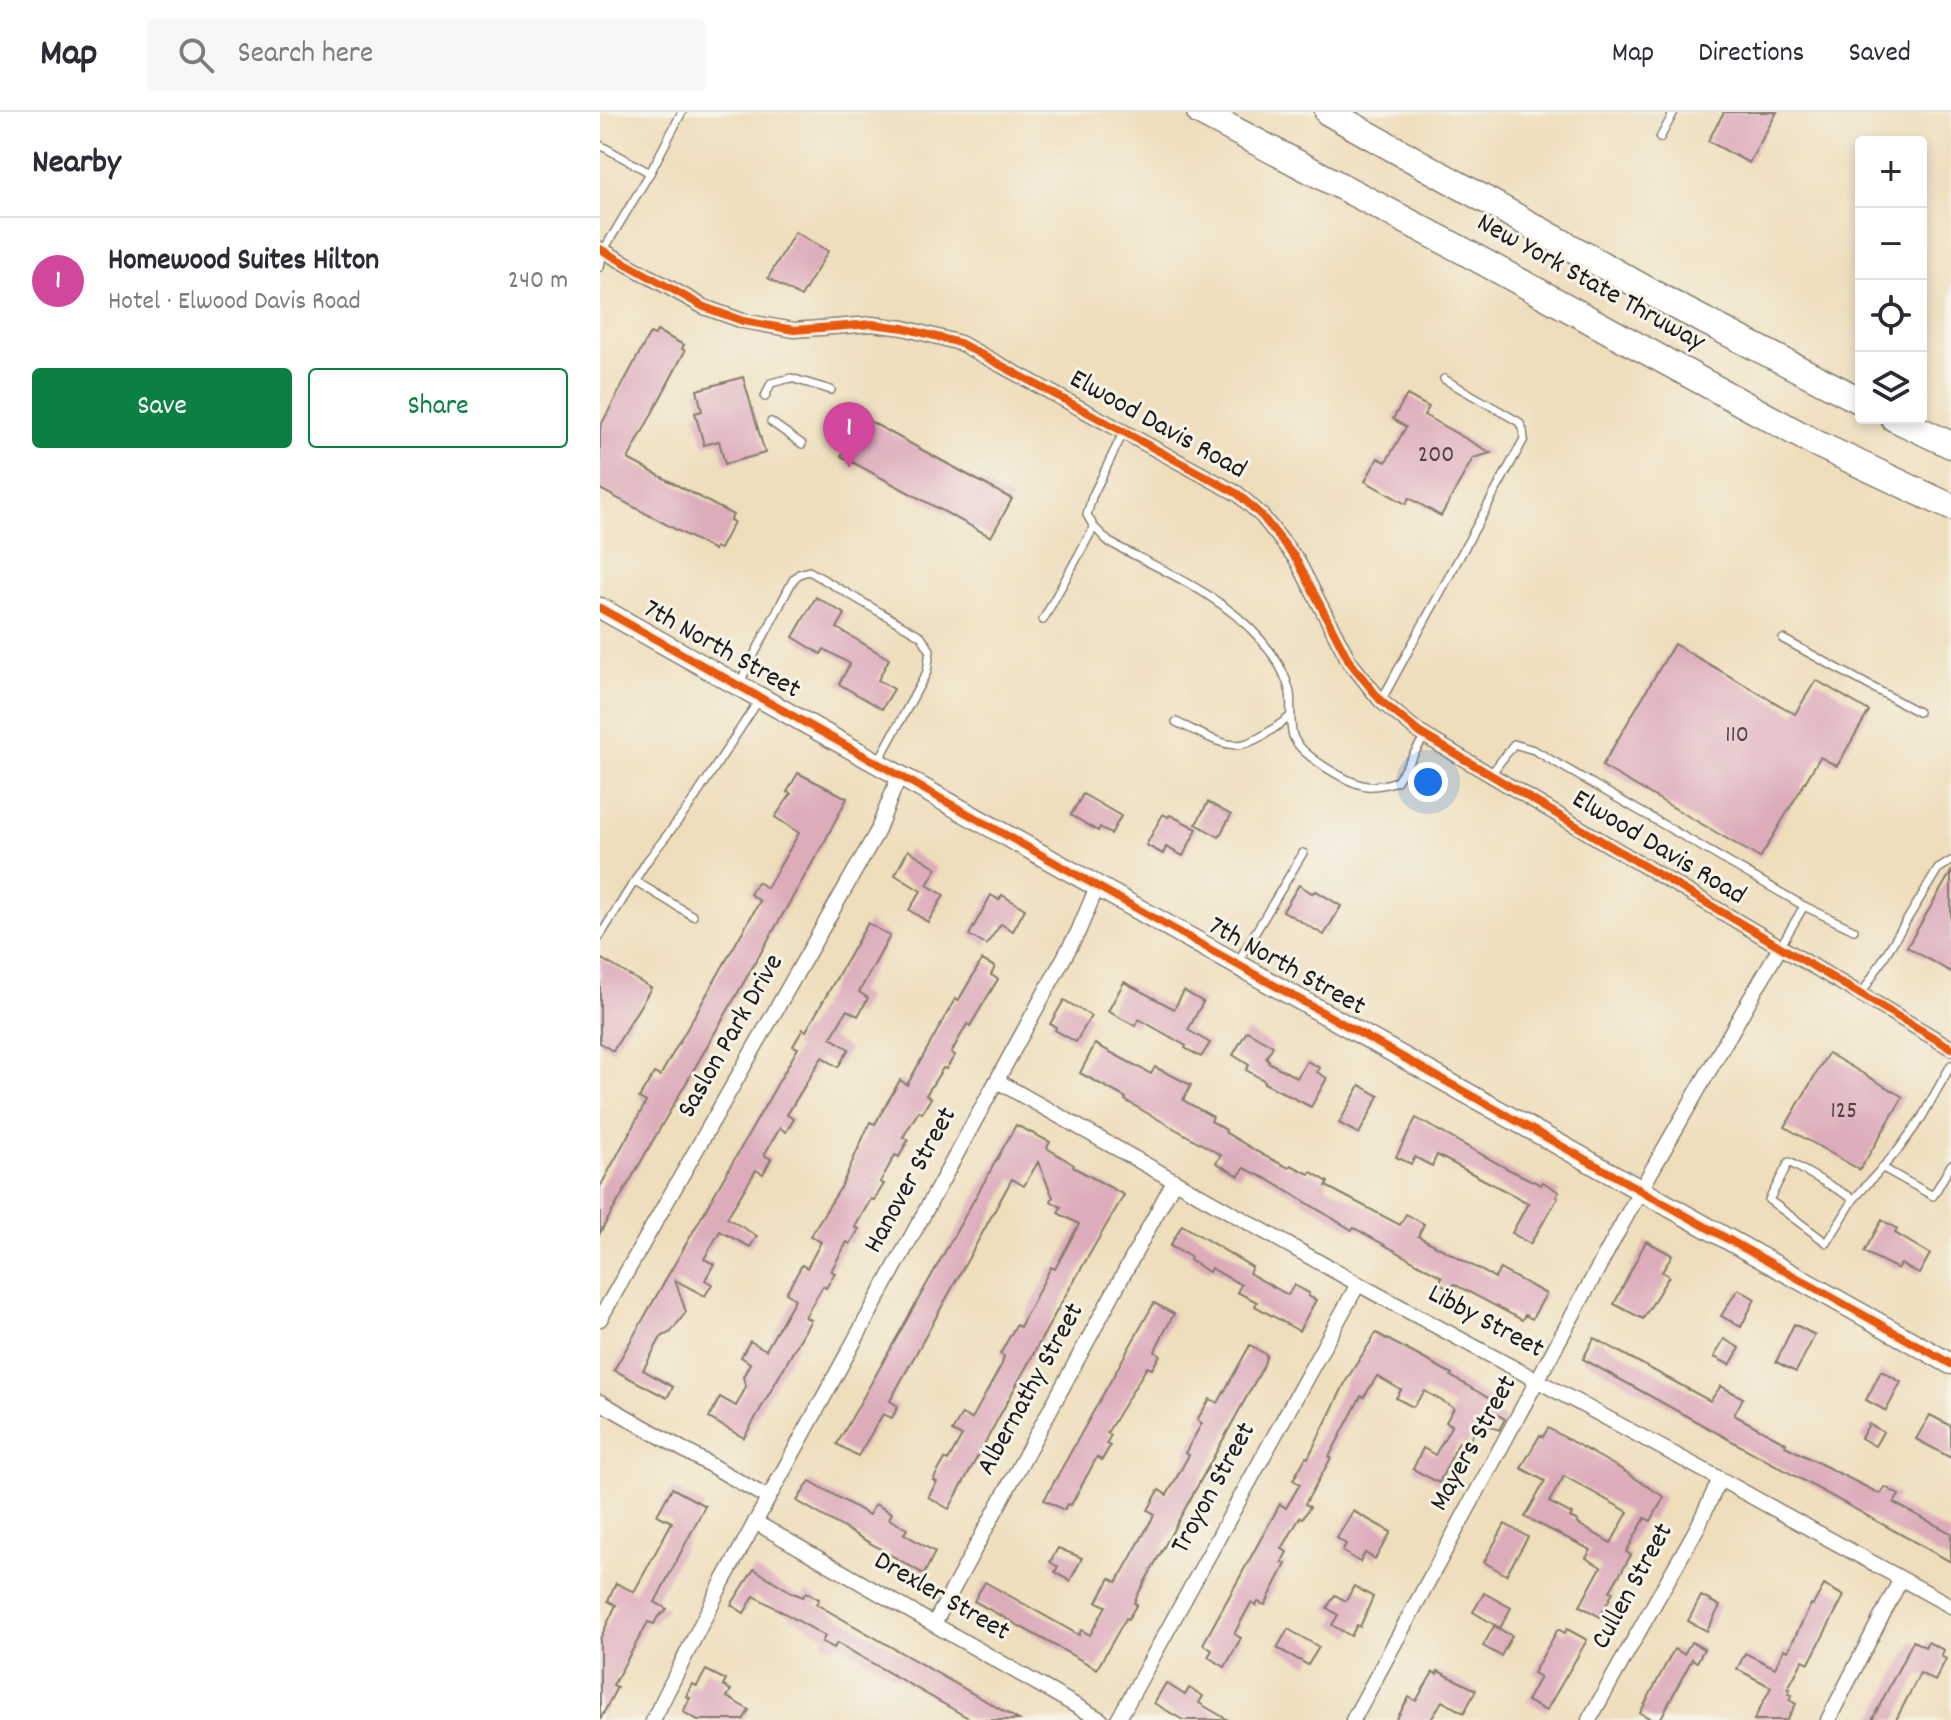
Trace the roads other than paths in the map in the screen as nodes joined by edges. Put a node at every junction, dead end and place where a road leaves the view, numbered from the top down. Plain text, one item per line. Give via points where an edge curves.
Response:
1 (682, 112) edge
2 (1200, 112) edge
3 (1328, 112) edge
4 (1674, 112) edge
5 (1660, 138) dead end
6 (600, 145) edge
7 (650, 173) junction
8 (602, 250) edge
9 (600, 267) edge
10 (1444, 379) dead end
11 (831, 390) dead end
12 (765, 397) dead end
13 (1855, 398) edge
14 (771, 422) dead end
15 (1907, 424) edge
16 (1123, 432) junction
17 (802, 444) dead end
18 (1951, 445) edge
19 (1951, 507) edge
20 (1094, 527) junction
21 (600, 608) edge
22 (1043, 620) dead end
23 (1783, 639) dead end
24 (738, 686) junction
25 (760, 698) junction
26 (1381, 701) junction
27 (1918, 712) dead end
28 (1291, 716) junction
29 (1176, 722) dead end
30 (1425, 736) junction
31 (877, 764) junction
32 (1490, 775) junction
33 (899, 776) junction
34 (1303, 853) dead end
35 (1951, 861) edge
36 (635, 881) junction
37 (1097, 887) junction
38 (1804, 906) junction
39 (693, 916) dead end
40 (1854, 930) dead end
41 (600, 936) edge
42 (1780, 947) junction
43 (1236, 965) junction
44 (1861, 995) junction
45 (1951, 1048) edge
46 (1951, 1065) edge
47 (997, 1081) junction
48 (1951, 1165) edge
49 (1883, 1168) junction
50 (1174, 1181) junction
51 (1640, 1191) junction
52 (1854, 1199) junction
53 (1358, 1284) junction
54 (600, 1319) edge
55 (1951, 1364) edge
56 (1539, 1381) junction
57 (600, 1402) edge
58 (1720, 1479) junction
59 (768, 1498) junction
60 (755, 1522) junction
61 (1901, 1579) junction
62 (1951, 1606) edge
63 (934, 1624) junction
64 (653, 1720) edge
65 (1101, 1720) edge
66 (1118, 1720) edge
67 (1353, 1720) edge
68 (1589, 1720) edge
69 (1828, 1720) edge

1 - 7 lane
2 - 19 highway, New York State Thruway via 1815,443
3 - 13 highway, New York State Thruway via 1674,305
4 - 5 lane
6 - 7 lane
7 - 8 lane
8 - 9 lane
8 - 16 street, Elwood Davis Road via 704,307 743,321 794,330 872,324 960,343
10 - 26 lane via 1519,422 1524,439
11 - 12 lane via 791,378 771,383
14 - 17 lane
15 - 18 highway
16 - 20 lane via 1092,497 1087,515
16 - 26 street, Elwood Davis Road via 1238,494 1262,516 1297,560 1349,661
20 - 22 lane
20 - 28 lane via 1109,542 1235,614 1262,640 1284,674
21 - 24 street, 7th North Street
23 - 27 lane
24 - 25 street, 7th North Street
24 - 31 lane via 793,580 809,571 921,636 930,650 927,672
25 - 31 street, 7th North Street
25 - 36 lane
26 - 30 street, Elwood Davis Road
28 - 29 lane via 1262,738 1236,746
28 - 30 lane via 1293,736 1303,749 1338,776 1367,786 1397,781
30 - 32 street, Elwood Davis Road
31 - 33 street, 7th North Street
32 - 38 lane via 1514,744 1534,750
32 - 42 street, Elwood Davis Road
33 - 37 street, 7th North Street
33 - 54 street, Saslon Park Drive via 877,832
34 - 43 lane
35 - 44 lane via 1938,869
36 - 39 lane
36 - 41 lane
37 - 43 street, 7th North Street
37 - 47 street, Hanover Street
38 - 40 lane
38 - 42 lane
42 - 44 street, Elwood Davis Road
42 - 51 street
43 - 51 street, 7th North Street
44 - 45 street, Elwood Davis Road
46 - 49 lane via 1922,1117
47 - 50 street, Libby Street
47 - 59 street, Hanover Street
48 - 49 lane via 1933,1196
49 - 52 lane
50 - 53 street, Libby Street
50 - 63 street, Albernathy Street
51 - 55 street, 7th North Street
51 - 56 street, Mayers Street
52 - 52 lane via 1827,1243 1769,1200 1789,1162
53 - 56 street, Libby Street
53 - 66 street, Troyon Street
56 - 58 street, Libby Street
56 - 67 street, Mayers Street
57 - 59 street
58 - 61 street, Libby Street
58 - 68 street, Cullen Street
59 - 60 street, Hanover Street
60 - 63 street, Drexler Street
60 - 64 street
61 - 62 street, Libby Street
61 - 69 street
63 - 65 street, Drexler Street

